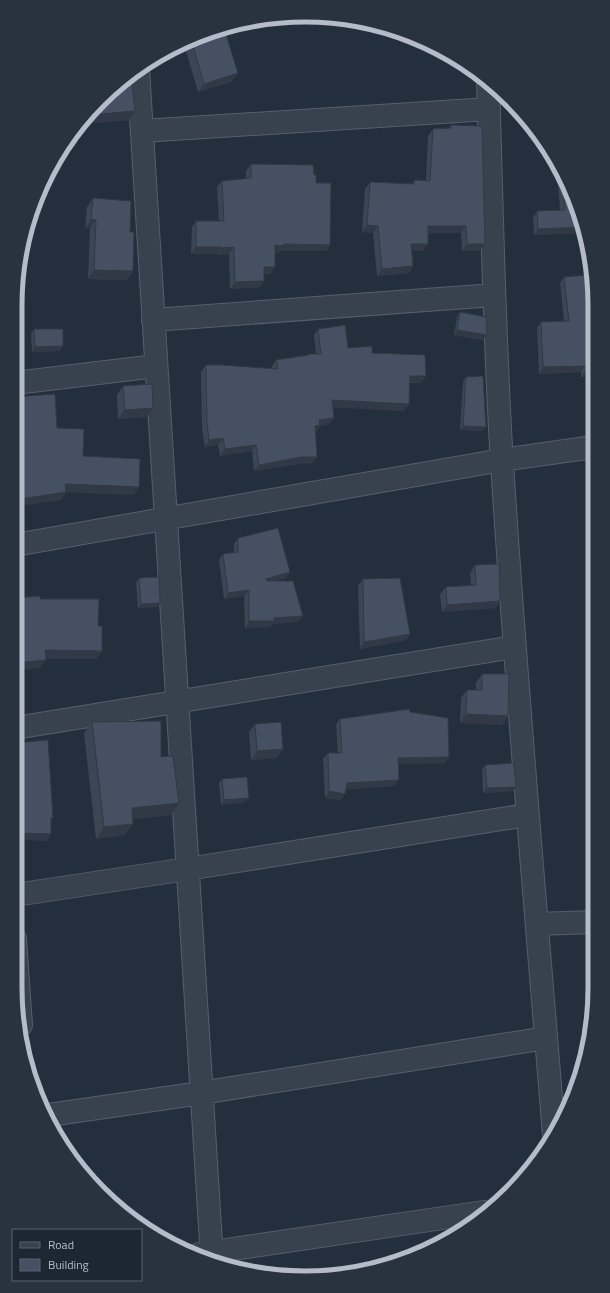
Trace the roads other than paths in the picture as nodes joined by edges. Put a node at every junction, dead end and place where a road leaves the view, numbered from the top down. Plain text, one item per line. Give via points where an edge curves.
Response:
1 (138, 76) edge
2 (488, 89) edge
3 (489, 109) junction
4 (142, 132) junction
5 (494, 295) junction
6 (153, 320) junction
7 (156, 366) junction
8 (22, 382) edge
9 (588, 448) edge
10 (502, 460) junction
11 (166, 519) junction
12 (22, 543) edge
13 (514, 647) junction
14 (177, 702) junction
15 (22, 727) edge
16 (527, 815) junction
17 (187, 869) junction
18 (22, 894) edge
19 (588, 922) edge
20 (537, 924) junction
21 (546, 1038) junction
22 (201, 1093) junction
23 (52, 1114) edge
24 (553, 1124) edge
25 (477, 1213) edge
26 (207, 1253) edge
27 (210, 1254) edge

1 - 4 street
2 - 3 street
3 - 4 street
3 - 5 street
4 - 6 street
5 - 6 street
5 - 10 street
6 - 7 street
7 - 8 street
7 - 11 street
9 - 10 street
10 - 11 street
10 - 13 street
11 - 12 street
11 - 14 street
13 - 14 street
13 - 16 street
14 - 15 street
14 - 17 street
16 - 17 street
16 - 20 street
17 - 18 street
17 - 22 street
19 - 20 street
20 - 21 street
21 - 22 street
21 - 24 street
22 - 23 street
22 - 26 street
25 - 27 street

